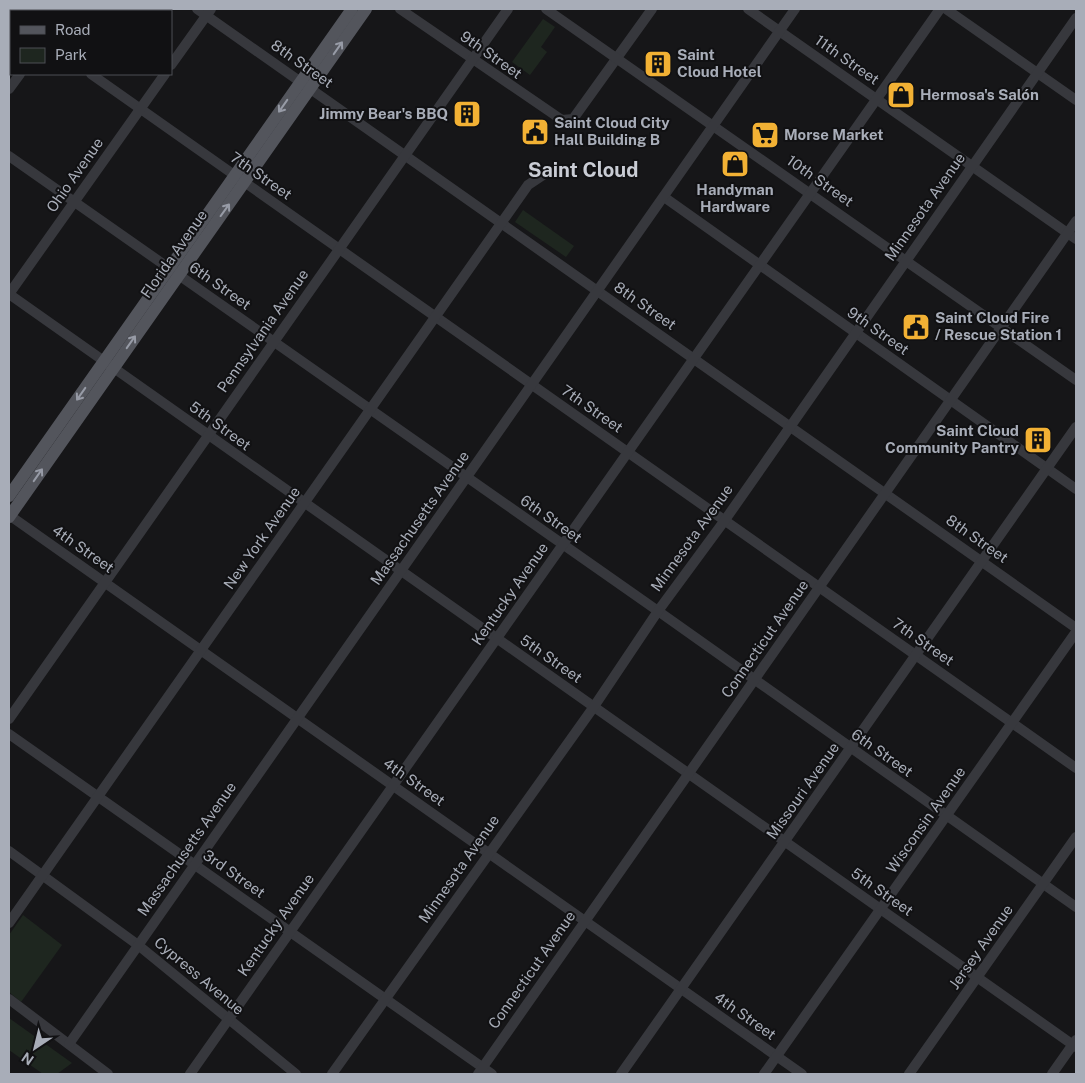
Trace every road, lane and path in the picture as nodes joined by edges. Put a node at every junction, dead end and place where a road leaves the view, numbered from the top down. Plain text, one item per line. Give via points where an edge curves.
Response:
1 (197, 9) edge
2 (352, 9) edge
3 (366, 9) edge
4 (400, 9) edge
5 (508, 9) edge
6 (546, 9) edge
7 (652, 9) edge
8 (748, 9) edge
9 (795, 9) edge
10 (940, 9) edge
11 (946, 9) edge
12 (208, 12) edge
13 (1076, 18) edge
14 (780, 31) junction
15 (616, 58) junction
16 (473, 60) junction
17 (172, 64) edge
18 (1038, 73) junction
19 (19, 75) edge
20 (92, 75) edge
21 (164, 75) edge
22 (305, 85) junction
23 (9, 89) edge
24 (876, 98) junction
25 (1076, 100) edge
26 (141, 109) junction
27 (713, 126) junction
28 (404, 155) junction
29 (9, 156) edge
30 (971, 166) junction
31 (543, 175) dead end
32 (240, 179) junction
33 (810, 192) junction
34 (664, 197) junction
35 (74, 202) junction
36 (1076, 221) edge
37 (502, 223) junction
38 (1072, 236) edge
39 (339, 249) junction
40 (906, 260) junction
41 (759, 265) junction
42 (174, 272) junction
43 (598, 291) junction
44 (9, 294) edge
45 (436, 317) junction
46 (1003, 328) junction
47 (855, 333) junction
48 (274, 342) junction
49 (694, 358) junction
50 (108, 364) junction
51 (1076, 380) edge
52 (532, 385) junction
53 (951, 401) junction
54 (370, 411) junction
55 (790, 427) junction
56 (1076, 427) edge
57 (208, 436) junction
58 (628, 452) junction
59 (1047, 468) junction
60 (466, 478) junction
61 (1076, 488) edge
62 (886, 494) junction
63 (9, 496) edge
64 (304, 504) junction
65 (9, 516) edge
66 (725, 520) junction
67 (562, 545) junction
68 (982, 560) junction
69 (401, 572) junction
70 (105, 582) junction
71 (820, 588) junction
72 (658, 611) junction
73 (1076, 628) edge
74 (1076, 632) edge
75 (496, 639) junction
76 (201, 651) junction
77 (916, 655) junction
78 (754, 681) junction
79 (592, 708) junction
80 (298, 718) junction
81 (9, 719) edge
82 (1012, 723) junction
83 (9, 734) edge
84 (851, 749) junction
85 (1076, 768) edge
86 (688, 775) junction
87 (393, 785) junction
88 (98, 797) junction
89 (947, 817) junction
90 (1076, 836) edge
91 (785, 842) junction
92 (9, 851) edge
93 (488, 853) junction
94 (195, 865) junction
95 (43, 875) junction
96 (1043, 884) junction
97 (1076, 907) edge
98 (881, 910) junction
99 (585, 920) junction
100 (9, 923) edge
101 (290, 932) junction
102 (138, 945) junction
103 (977, 978) junction
104 (681, 989) junction
105 (9, 999) edge
106 (385, 999) junction
107 (228, 1020) junction
108 (69, 1044) junction
109 (1075, 1044) edge
110 (776, 1056) junction
111 (480, 1071) edge
112 (108, 1074) edge
113 (190, 1074) edge
114 (296, 1074) edge
115 (332, 1074) edge
116 (492, 1074) edge
117 (621, 1074) edge
118 (764, 1074) edge
119 (802, 1074) edge
120 (909, 1074) edge
121 (1052, 1074) edge

1 - 12 street, 8th Street
2 - 22 main road, Florida Avenue
22 -> 3 main road, Florida Avenue
4 - 16 street, 9th Street
5 - 16 street, Pennsylvania Avenue
6 - 15 street, 10th Street
7 - 15 street
8 - 14 street, 11th Street
9 - 14 street, Massachusetts Avenue
10 - 24 street, Kentucky Avenue
11 - 18 street
12 - 17 street
12 - 22 street, 8th Street
13 - 18 street, Minnesota Avenue
14 - 24 street, 11th Street
14 - 27 street, Massachusetts Avenue
15 - 16 street, 9th Street via 573,119 568,120 558,120
15 - 27 street, 10th Street
16 - 28 street, Pennsylvania Avenue
18 - 25 street
18 - 30 street, Minnesota Avenue
19 - 23 street
20 - 26 street, 7th Street
21 - 26 street, Ohio Avenue
22 - 28 street, 8th Street
22 - 32 main road, Florida Avenue
24 - 30 street, 11th Street
24 - 33 street, Kentucky Avenue
26 - 32 street, 7th Street
26 - 35 street, Ohio Avenue
27 - 33 street, 10th Street
27 - 34 street, Massachusetts Avenue
28 - 37 street, 8th Street
28 - 39 street, Pennsylvania Avenue
29 - 35 street, 6th Street
30 - 38 street, 11th Street
30 - 40 street, Minnesota Avenue
31 - 37 street, New York Avenue via 528,185
32 - 39 street, 7th Street
32 - 42 main road, Florida Avenue
33 - 40 street, 10th Street
33 - 41 street, Kentucky Avenue
34 - 41 street, 9th Street
34 - 43 street, Massachusetts Avenue
35 - 42 street, 6th Street
35 - 44 street, Ohio Avenue
36 - 38 street, Connecticut Avenue
37 - 43 street, 8th Street
37 - 45 street, New York Avenue
38 - 46 street, Connecticut Avenue
39 - 45 street, 7th Street
39 - 48 street, Pennsylvania Avenue
40 - 46 street, 10th Street
40 - 47 street, Minnesota Avenue
41 - 47 street, 9th Street
41 - 49 street, Kentucky Avenue
42 - 48 street, 6th Street
42 - 50 main road, Florida Avenue
43 - 49 street, 8th Street
43 - 52 street, Massachusetts Avenue
44 - 50 street, 5th Street
45 - 52 street, 7th Street
45 - 54 street, New York Avenue
46 - 51 street, 10th Street
46 - 53 street, Connecticut Avenue
47 - 53 street, 9th Street
47 - 55 street, Minnesota Avenue
48 - 54 street, 6th Street
48 - 57 street, Pennsylvania Avenue
49 - 55 street, 8th Street
49 - 58 street, Kentucky Avenue
50 - 57 street, 5th Street
50 -> 63 main road, Florida Avenue
65 -> 50 main road, Florida Avenue
52 - 58 street, 7th Street
52 - 60 street, Massachusetts Avenue
53 - 59 street, 9th Street
53 - 62 street, Connecticut Avenue
54 - 60 street, 6th Street
54 - 64 street, New York Avenue
55 - 62 street, 8th Street
55 - 66 street, Minnesota Avenue
56 - 59 street, Missouri Avenue
57 - 64 street, 5th Street
57 - 70 street, Pennsylvania Avenue
58 - 66 street, 7th Street
58 - 67 street, Kentucky Avenue
59 - 61 street, 9th Street
59 - 68 street, Missouri Avenue
60 - 67 street, 6th Street
60 - 69 street, Massachusetts Avenue
62 - 68 street, 8th Street
62 - 71 street, Connecticut Avenue
64 - 69 street, 5th Street
64 - 76 street, New York Avenue
65 - 70 street, 4th Street
66 - 71 street, 7th Street
66 - 72 street, Minnesota Avenue
67 - 72 street, 6th Street
67 - 75 street, Kentucky Avenue
68 - 73 street, 8th Street
68 - 77 street, Missouri Avenue
69 - 75 street, 5th Street
69 - 80 street, Massachusetts Avenue
70 - 76 street, 4th Street
70 - 81 street, Pennsylvania Avenue
71 - 77 street, 7th Street
71 - 78 street, Connecticut Avenue
72 - 78 street, 6th Street
72 - 79 street, Minnesota Avenue
74 - 82 street, Wisconsin Avenue
75 - 79 street, 5th Street
75 - 87 street, Kentucky Avenue
76 - 80 street, 4th Street
76 - 88 street, New York Avenue
77 - 82 street, 7th Street
77 - 84 street, Missouri Avenue
78 - 84 street, 6th Street
78 - 86 street, Connecticut Avenue
79 - 86 street, 5th Street
79 - 93 street, Minnesota Avenue
80 - 87 street, 4th Street
80 - 94 street, Massachusetts Avenue
82 - 85 street, 7th Street
82 - 89 street, Wisconsin Avenue
83 - 88 street, 3rd Street
84 - 89 street, 6th Street
84 - 91 street, Missouri Avenue
86 - 91 street, 5th Street
86 - 99 street, Connecticut Avenue
87 - 93 street, 4th Street
87 - 101 street, Kentucky Avenue
88 - 94 street, 3rd Street
88 - 95 street, New York Avenue
89 - 96 street, 6th Street
89 - 98 street, Wisconsin Avenue
90 - 96 street, Jersey Avenue
91 - 98 street, 5th Street
91 - 104 street, Missouri Avenue
92 - 95 street, Cypress Avenue
93 - 99 street, 4th Street
93 - 106 street, Minnesota Avenue
94 - 101 street, 3rd Street
94 - 102 street, Massachusetts Avenue
95 - 100 street, New York Avenue
95 - 102 street, Cypress Avenue
96 - 97 street, 6th Street
96 - 103 street, Jersey Avenue
98 - 103 street, 5th Street
98 - 110 street, Wisconsin Avenue
99 - 104 street, 4th Street
99 - 111 street, Connecticut Avenue
101 - 106 street, 3rd Street
101 - 107 street, Kentucky Avenue
102 - 107 street, Cypress Avenue via 224,1013
102 - 108 street, Massachusetts Avenue
103 - 109 street, 5th Street
103 - 120 street, Jersey Avenue
104 - 110 street, 4th Street
104 - 117 street, Missouri Avenue
105 - 108 street
106 - 111 street, 3rd Street
106 - 115 street, Minnesota Avenue
107 - 113 street, Kentucky Avenue
107 - 114 street, Cypress Avenue
108 - 112 street
109 - 121 street
110 - 118 street, Wisconsin Avenue
110 - 119 street, 4th Street
111 - 116 street, 3rd Street

